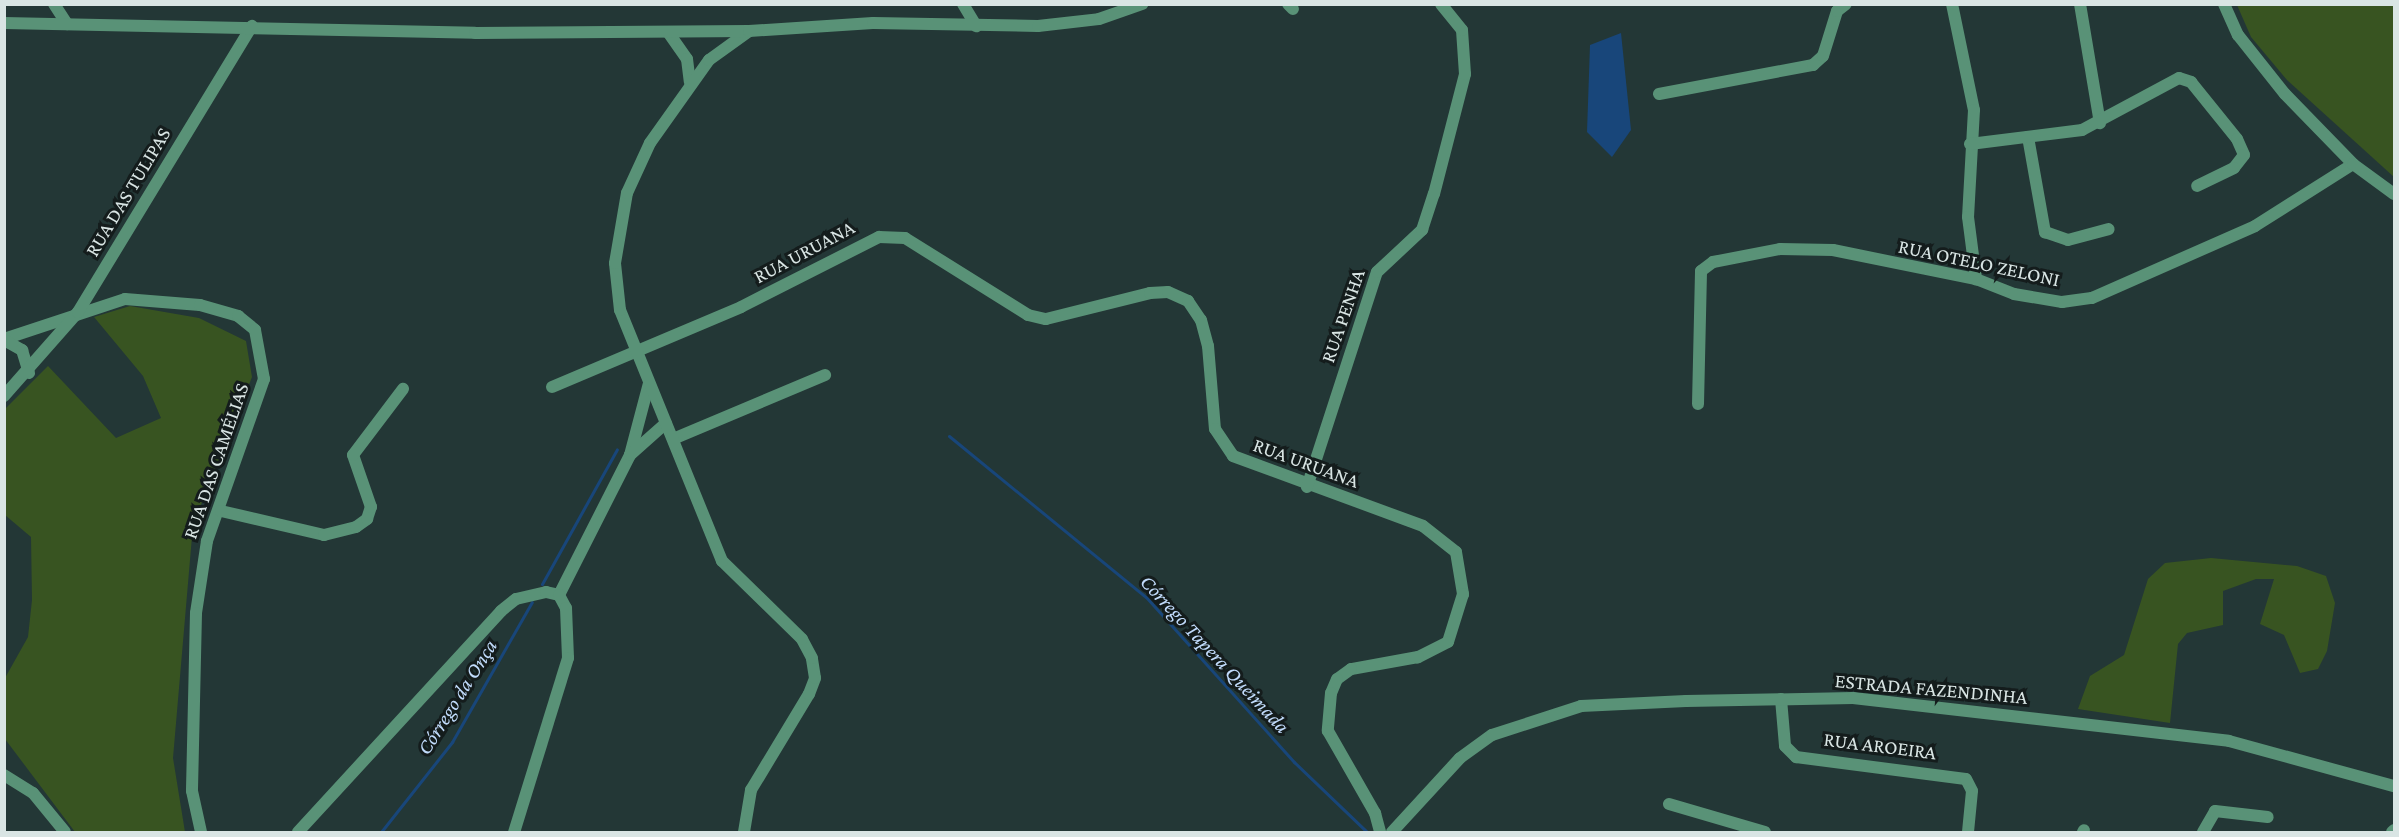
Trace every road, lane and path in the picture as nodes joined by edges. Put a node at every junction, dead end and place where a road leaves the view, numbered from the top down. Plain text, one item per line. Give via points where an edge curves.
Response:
1 (54, 4) edge
2 (963, 4) edge
3 (1142, 4) edge
4 (1441, 4) edge
5 (1846, 4) edge
6 (1952, 4) edge
7 (2080, 4) edge
8 (2224, 4) edge
9 (4, 23) edge
10 (67, 24) junction
11 (252, 26) junction
12 (976, 26) junction
13 (749, 31) junction
14 (668, 32) junction
15 (690, 82) junction
16 (1659, 94) dead end
17 (2100, 123) junction
18 (2028, 137) junction
19 (1970, 144) junction
20 (2353, 164) junction
21 (2197, 186) dead end
22 (2394, 194) edge
23 (2109, 229) dead end
24 (1976, 279) junction
25 (78, 312) junction
26 (4, 339) edge
27 (637, 354) junction
28 (29, 373) junction
29 (825, 375) dead end
30 (649, 383) junction
31 (552, 387) dead end
32 (403, 389) dead end
33 (4, 396) edge
34 (1698, 404) dead end
35 (666, 423) junction
36 (673, 439) junction
37 (630, 455) junction
38 (1307, 487) junction
39 (221, 511) junction
40 (560, 595) junction
41 (1781, 699) junction
42 (4, 775) edge
43 (2394, 786) edge
44 (1669, 804) dead end
45 (2268, 817) dead end
46 (65, 832) edge
47 (201, 832) edge
48 (298, 832) edge
49 (514, 832) edge
50 (744, 832) edge
51 (1380, 832) edge
52 (1393, 832) edge
53 (1764, 832) edge
54 (1968, 832) edge
55 (2203, 832) edge

1 - 10 street
2 - 12 street
3 - 12 street via 1074,23
4 - 38 street, RUA PENHA via 1462,30 1466,74 1434,194 1422,230 1377,272
5 - 16 street via 1837,11 1823,56 1813,65
6 - 19 street via 1974,110
7 - 17 street
8 - 20 street via 2238,35 2285,94
9 - 10 street
10 - 11 street
11 - 14 street
11 - 25 street, RUA DAS TULIPAS
12 - 13 street via 873,23
13 - 14 street
13 - 15 street via 709,60
14 - 15 street via 687,59
15 - 27 street via 650,143 619,222 615,282
17 - 18 street
17 - 21 street via 2170,81 2191,82 2244,155 2234,168
18 - 19 street
18 - 23 street via 2045,232 2068,240
19 - 24 street via 1968,217
20 - 22 street
20 - 24 street, RUA OTELO ZELONI via 2254,226 2092,298 2062,302 2014,294
24 - 34 street, RUA OTELO ZELONI via 1808,248 1706,265 1701,271
25 - 26 street, RUA DAS CAMÉLIAS
25 - 28 street, RUA DAS TULIPAS
25 - 39 street, RUA DAS CAMÉLIAS via 100,303 154,298 225,312 255,330 264,379
26 - 28 street via 22,350
27 - 30 street
27 - 31 street, RUA URUANA
27 - 38 street, RUA URUANA via 741,308 860,243 905,238 1028,315 1046,319 1150,293 1168,292 1188,301 1201,320 1208,346 1215,429 1222,445 1249,466
28 - 33 street, RUA DAS TULIPAS
29 - 36 street
30 - 35 street
30 - 37 street
32 - 39 street via 353,455 371,507 367,519 356,527 324,535
35 - 36 street
35 - 37 street
36 - 50 street via 722,561 802,639 812,658 815,678 809,694 752,790
37 - 40 street
38 - 51 street, RUA URUANA via 1423,526 1456,552 1463,573 1456,628 1448,642 1418,657 1351,669 1337,679 1331,693 1328,731 1376,813
39 - 47 street, RUA DAS CAMÉLIAS via 207,541 196,613 192,791
40 - 48 street via 533,594 501,611
40 - 49 street via 570,633 568,658
41 - 43 street, ESTRADA FAZENDINHA via 1853,698 2229,741
41 - 52 street, ESTRADA FAZENDINHA via 1581,706 1527,720 1460,758
41 - 54 street, RUA AROEIRA via 1785,746 1796,757 1966,779 1972,791
42 - 46 street via 33,793
44 - 53 street
45 - 55 street via 2215,811

